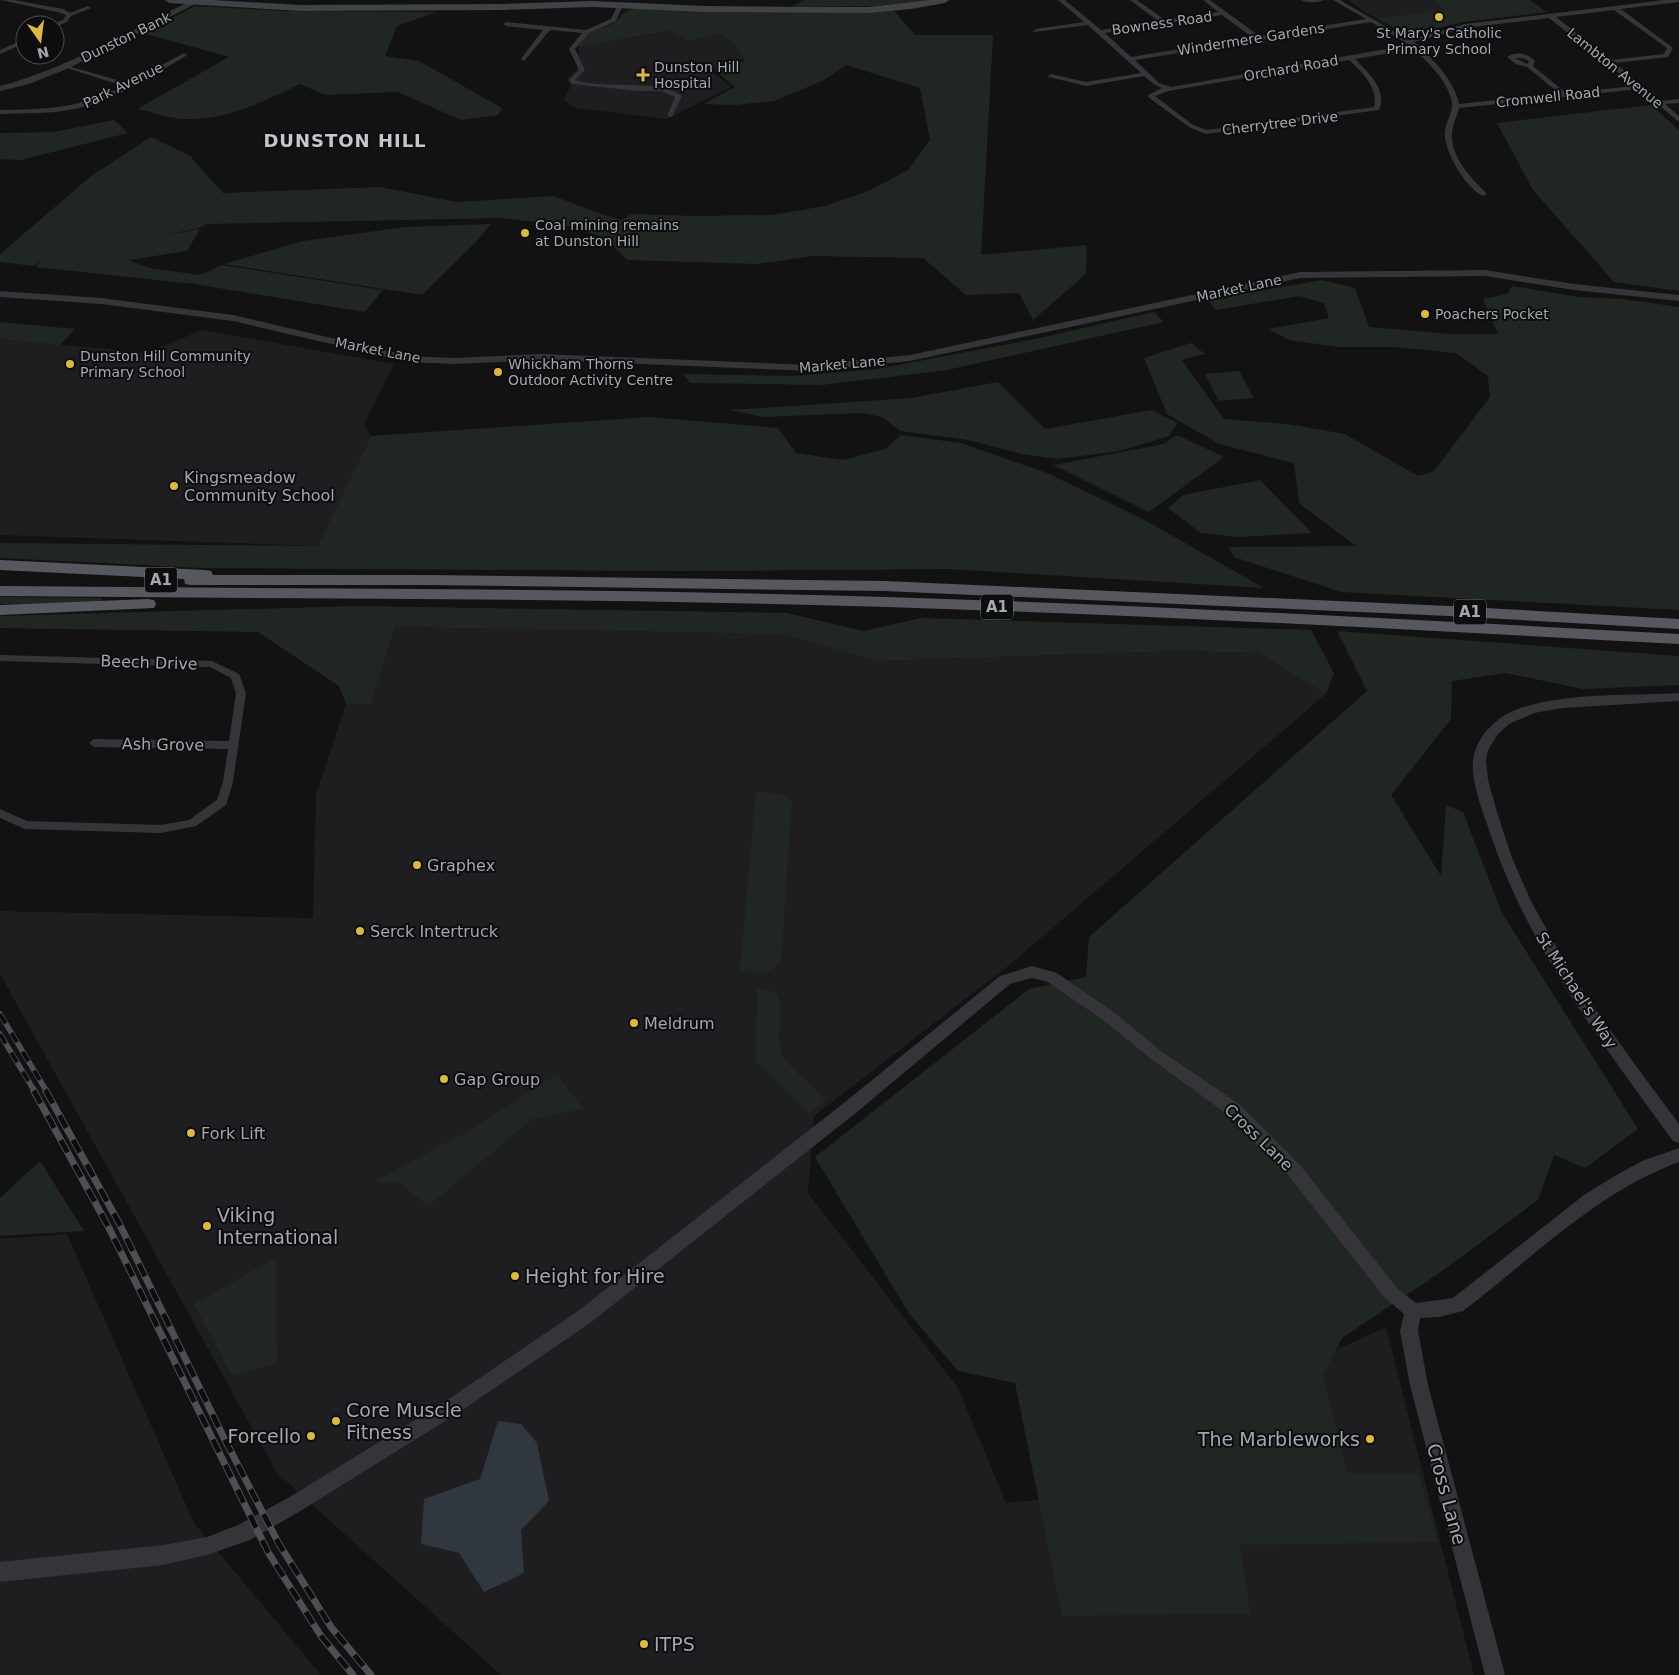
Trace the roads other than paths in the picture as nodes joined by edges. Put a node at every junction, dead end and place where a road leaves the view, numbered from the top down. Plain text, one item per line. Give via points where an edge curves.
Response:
1 (4, 0) edge
2 (169, 0) edge
3 (946, 0) edge
4 (1061, 0) edge
5 (1133, 0) edge
6 (1206, 0) edge
7 (1304, 0) edge
8 (1321, 0) edge
9 (1336, 0) edge
10 (1679, 0) edge
11 (195, 2) junction
12 (620, 5) junction
13 (88, 8) dead end
14 (1616, 8) junction
15 (1224, 13) junction
16 (69, 14) junction
17 (1550, 16) junction
18 (1372, 20) junction
19 (65, 21) edge
20 (1163, 22) junction
21 (1089, 23) junction
22 (506, 24) dead end
23 (548, 28) junction
24 (1036, 31) dead end
25 (587, 32) junction
26 (1100, 32) junction
27 (1258, 39) junction
28 (0, 44) edge
29 (1414, 44) junction
30 (15, 45) edge
31 (12, 47) junction
32 (0, 52) edge
33 (184, 55) dead end
34 (1351, 58) junction
35 (524, 59) dead end
36 (1130, 59) junction
37 (1608, 62) junction
38 (66, 66) junction
39 (1529, 66) dead end
40 (1145, 74) junction
41 (1051, 76) dead end
42 (127, 85) junction
43 (1641, 87) junction
44 (1166, 88) junction
45 (0, 89) edge
46 (1566, 96) junction
47 (1679, 101) edge
48 (1659, 103) junction
49 (1456, 106) junction
50 (0, 112) edge
51 (670, 116) dead end
52 (1679, 120) edge
53 (1483, 194) dead end
54 (0, 294) edge
55 (1679, 298) edge
56 (0, 565) edge
57 (0, 579) edge
58 (318, 587) junction
59 (0, 591) edge
60 (0, 610) edge
61 (1679, 624) edge
62 (1679, 639) edge
63 (0, 658) edge
64 (1679, 697) edge
65 (94, 743) dead end
66 (233, 744) junction
67 (0, 813) edge
68 (1679, 1136) edge
69 (1679, 1155) edge
70 (1413, 1311) junction
71 (0, 1572) edge
72 (1494, 1675) edge

1 - 16 street
2 - 11 main road
3 - 12 main road via 868,10
4 - 21 street
5 - 20 street
6 - 15 street
7 - 8 street
9 - 18 street
10 - 14 street, Orchard Road
11 - 12 main road via 330,9
11 - 38 street, Dunston Bank
12 - 25 street via 614,20
13 - 16 street
14 - 17 street, Orchard Road
14 - 37 street via 1670,48 1666,56
15 - 20 street, Bowness Road
15 - 27 street
16 - 19 street
17 - 29 street, Orchard Road via 1465,26
17 - 37 street, Lambton Avenue
18 - 27 street, Windermere Gardens
18 - 29 street
20 - 26 street, Bowness Road
21 - 24 street
21 - 26 street
22 - 23 street
23 - 25 street
23 - 35 street
25 - 51 street via 572,48 582,70 572,80 574,83 662,89 679,96
26 - 36 street
27 - 36 street, Windermere Gardens
28 - 31 street
29 - 34 street, Orchard Road
29 - 49 street via 1451,90
30 - 31 street
31 - 32 street
33 - 42 street, Park Avenue
34 - 44 street, Orchard Road via 1183,88
34 - 44 street, Cherrytree Drive via 1376,89 1379,107 1374,110 1206,132 1191,126 1150,96
36 - 40 street
37 - 43 street, Lambton Avenue
38 - 42 street
38 - 45 street, Dunston Bank via 34,80
39 - 46 street
40 - 41 street via 1086,84
40 - 44 street
42 - 50 street, Park Avenue via 81,106 49,111
43 - 46 street, Cromwell Road
43 - 48 street, Lambton Avenue
46 - 49 street, Cromwell Road
47 - 48 street
48 - 52 street, Lambton Avenue
49 - 53 street via 1448,131 1451,151 1475,188
54 - 55 street, Market Lane via 110,302 233,318 409,359 454,361 541,357 812,368 910,358 1300,275 1485,273 1574,287
56 - 58 highway
57 - 58 highway, A1
58 - 59 highway, A1
58 - 60 highway via 121,606
58 - 61 highway, A1 via 885,586
58 - 62 highway, A1 via 423,594 885,602 1198,614
63 - 66 street, Beech Drive via 212,664 235,676 241,692
64 - 68 street, St Michael's Way via 1537,707 1494,730 1481,746 1479,772 1499,842 1542,941
65 - 66 street, Ash Grove
66 - 67 street, Beech Drive via 222,802 192,823 161,828 25,825
69 - 70 street via 1658,1160 1601,1192 1457,1305
70 - 71 street, Cross Lane via 1391,1294 1294,1170 1233,1109 1052,977 1032,972 1005,980 851,1107 584,1317 452,1408 280,1512 243,1533 163,1555
70 - 72 street, Cross Lane via 1409,1331 1419,1385

